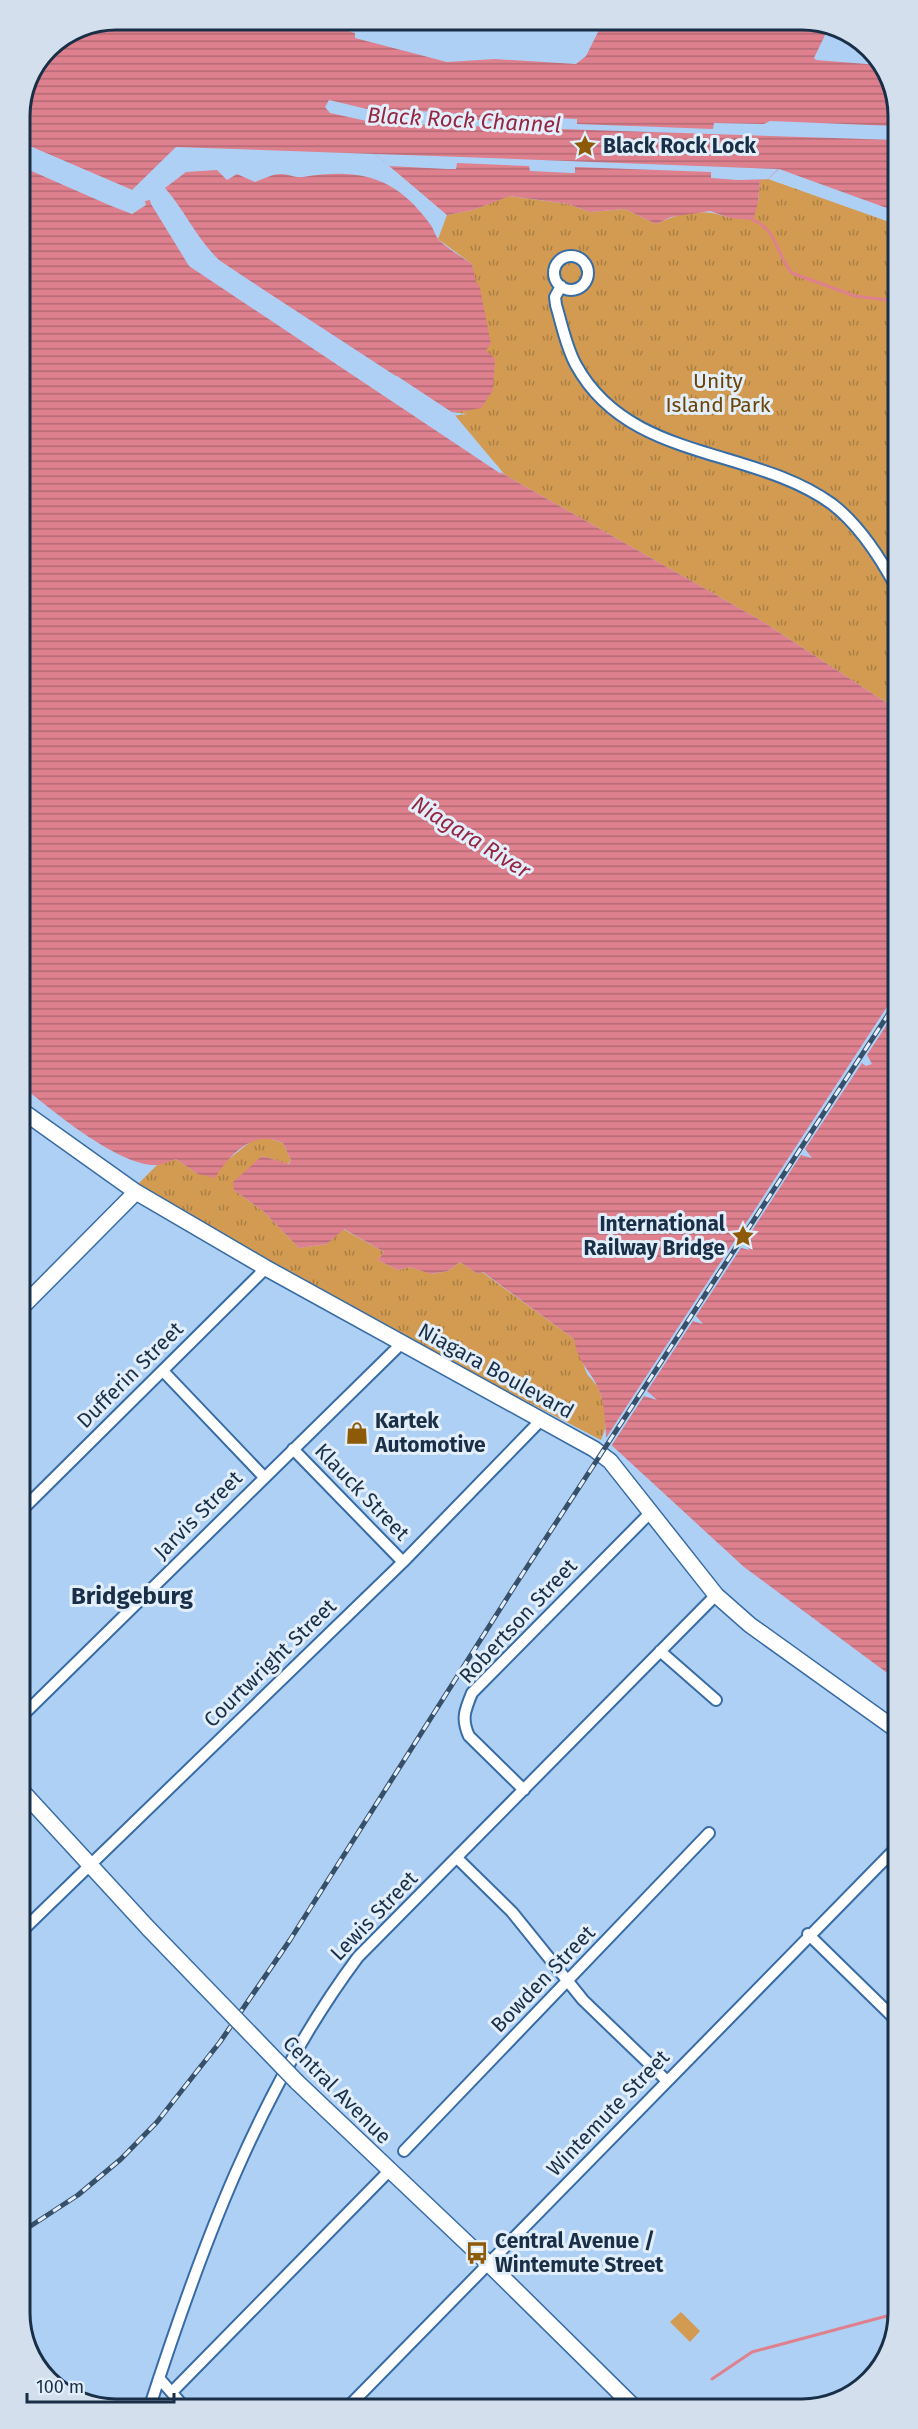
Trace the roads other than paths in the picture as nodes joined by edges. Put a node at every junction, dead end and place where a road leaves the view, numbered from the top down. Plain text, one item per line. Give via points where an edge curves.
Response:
1 (561, 286) dead end
2 (888, 575) edge
3 (30, 1116) edge
4 (136, 1192) junction
5 (266, 1268) junction
6 (30, 1299) edge
7 (402, 1343) junction
8 (163, 1371) junction
9 (542, 1419) junction
10 (293, 1449) junction
11 (264, 1477) junction
12 (30, 1502) edge
13 (650, 1513) junction
14 (403, 1562) junction
15 (716, 1595) junction
16 (660, 1651) junction
17 (716, 1700) dead end
18 (30, 1708) edge
19 (888, 1724) edge
20 (524, 1790) junction
21 (30, 1800) edge
22 (708, 1833) dead end
23 (888, 1856) edge
24 (458, 1858) junction
25 (90, 1864) junction
26 (30, 1922) edge
27 (808, 1935) junction
28 (568, 1983) junction
29 (888, 2012) edge
30 (666, 2080) junction
31 (404, 2151) dead end
32 (389, 2170) junction
33 (489, 2264) junction
34 (159, 2378) junction
35 (172, 2392) junction
36 (152, 2399) edge
37 (178, 2399) edge
38 (356, 2399) edge
39 (626, 2399) edge

1 - 2 street via 555,297 556,305 573,358 588,383 619,413 660,438 781,477 819,496 857,529
3 - 4 main road, Niagara Boulevard
4 - 5 main road, Niagara Boulevard
4 - 6 main road
5 - 7 main road, Niagara Boulevard
5 - 8 street, Dufferin Street
7 - 9 main road, Niagara Boulevard
7 - 10 street, Jarvis Street
8 - 11 street
8 - 12 street, Dufferin Street
9 - 13 main road, Niagara Boulevard via 610,1461
9 - 14 street, Courtwright Street
10 - 11 street, Jarvis Street
10 - 14 street, Klauck Street
11 - 18 street, Jarvis Street
13 - 15 main road, Niagara Boulevard
13 - 20 street, Robertson Street via 472,1693 464,1713 469,1736
14 - 25 street, Courtwright Street
15 - 16 street, Lewis Street
15 - 19 main road, Niagara Boulevard via 750,1625
16 - 17 street
16 - 20 street, Lewis Street
20 - 24 street, Lewis Street
21 - 25 main road, Central Avenue
22 - 28 street, Bowden Street
23 - 27 street, Wintemute Street
24 - 28 street via 524,1926
24 - 34 street, Lewis Street via 358,1956 324,2002 261,2114 198,2264
25 - 26 street, Courtwright Street
25 - 32 main road, Central Avenue, bridge via 297,2082
27 - 29 street
27 - 30 street, Wintemute Street
28 - 30 street
28 - 31 street, Bowden Street
30 - 33 street, Wintemute Street
32 - 33 main road, Central Avenue
32 - 35 street
33 - 38 street, Wintemute Street
33 - 39 main road, Central Avenue
34 - 35 street
34 - 36 street, Lewis Street
35 - 37 street

